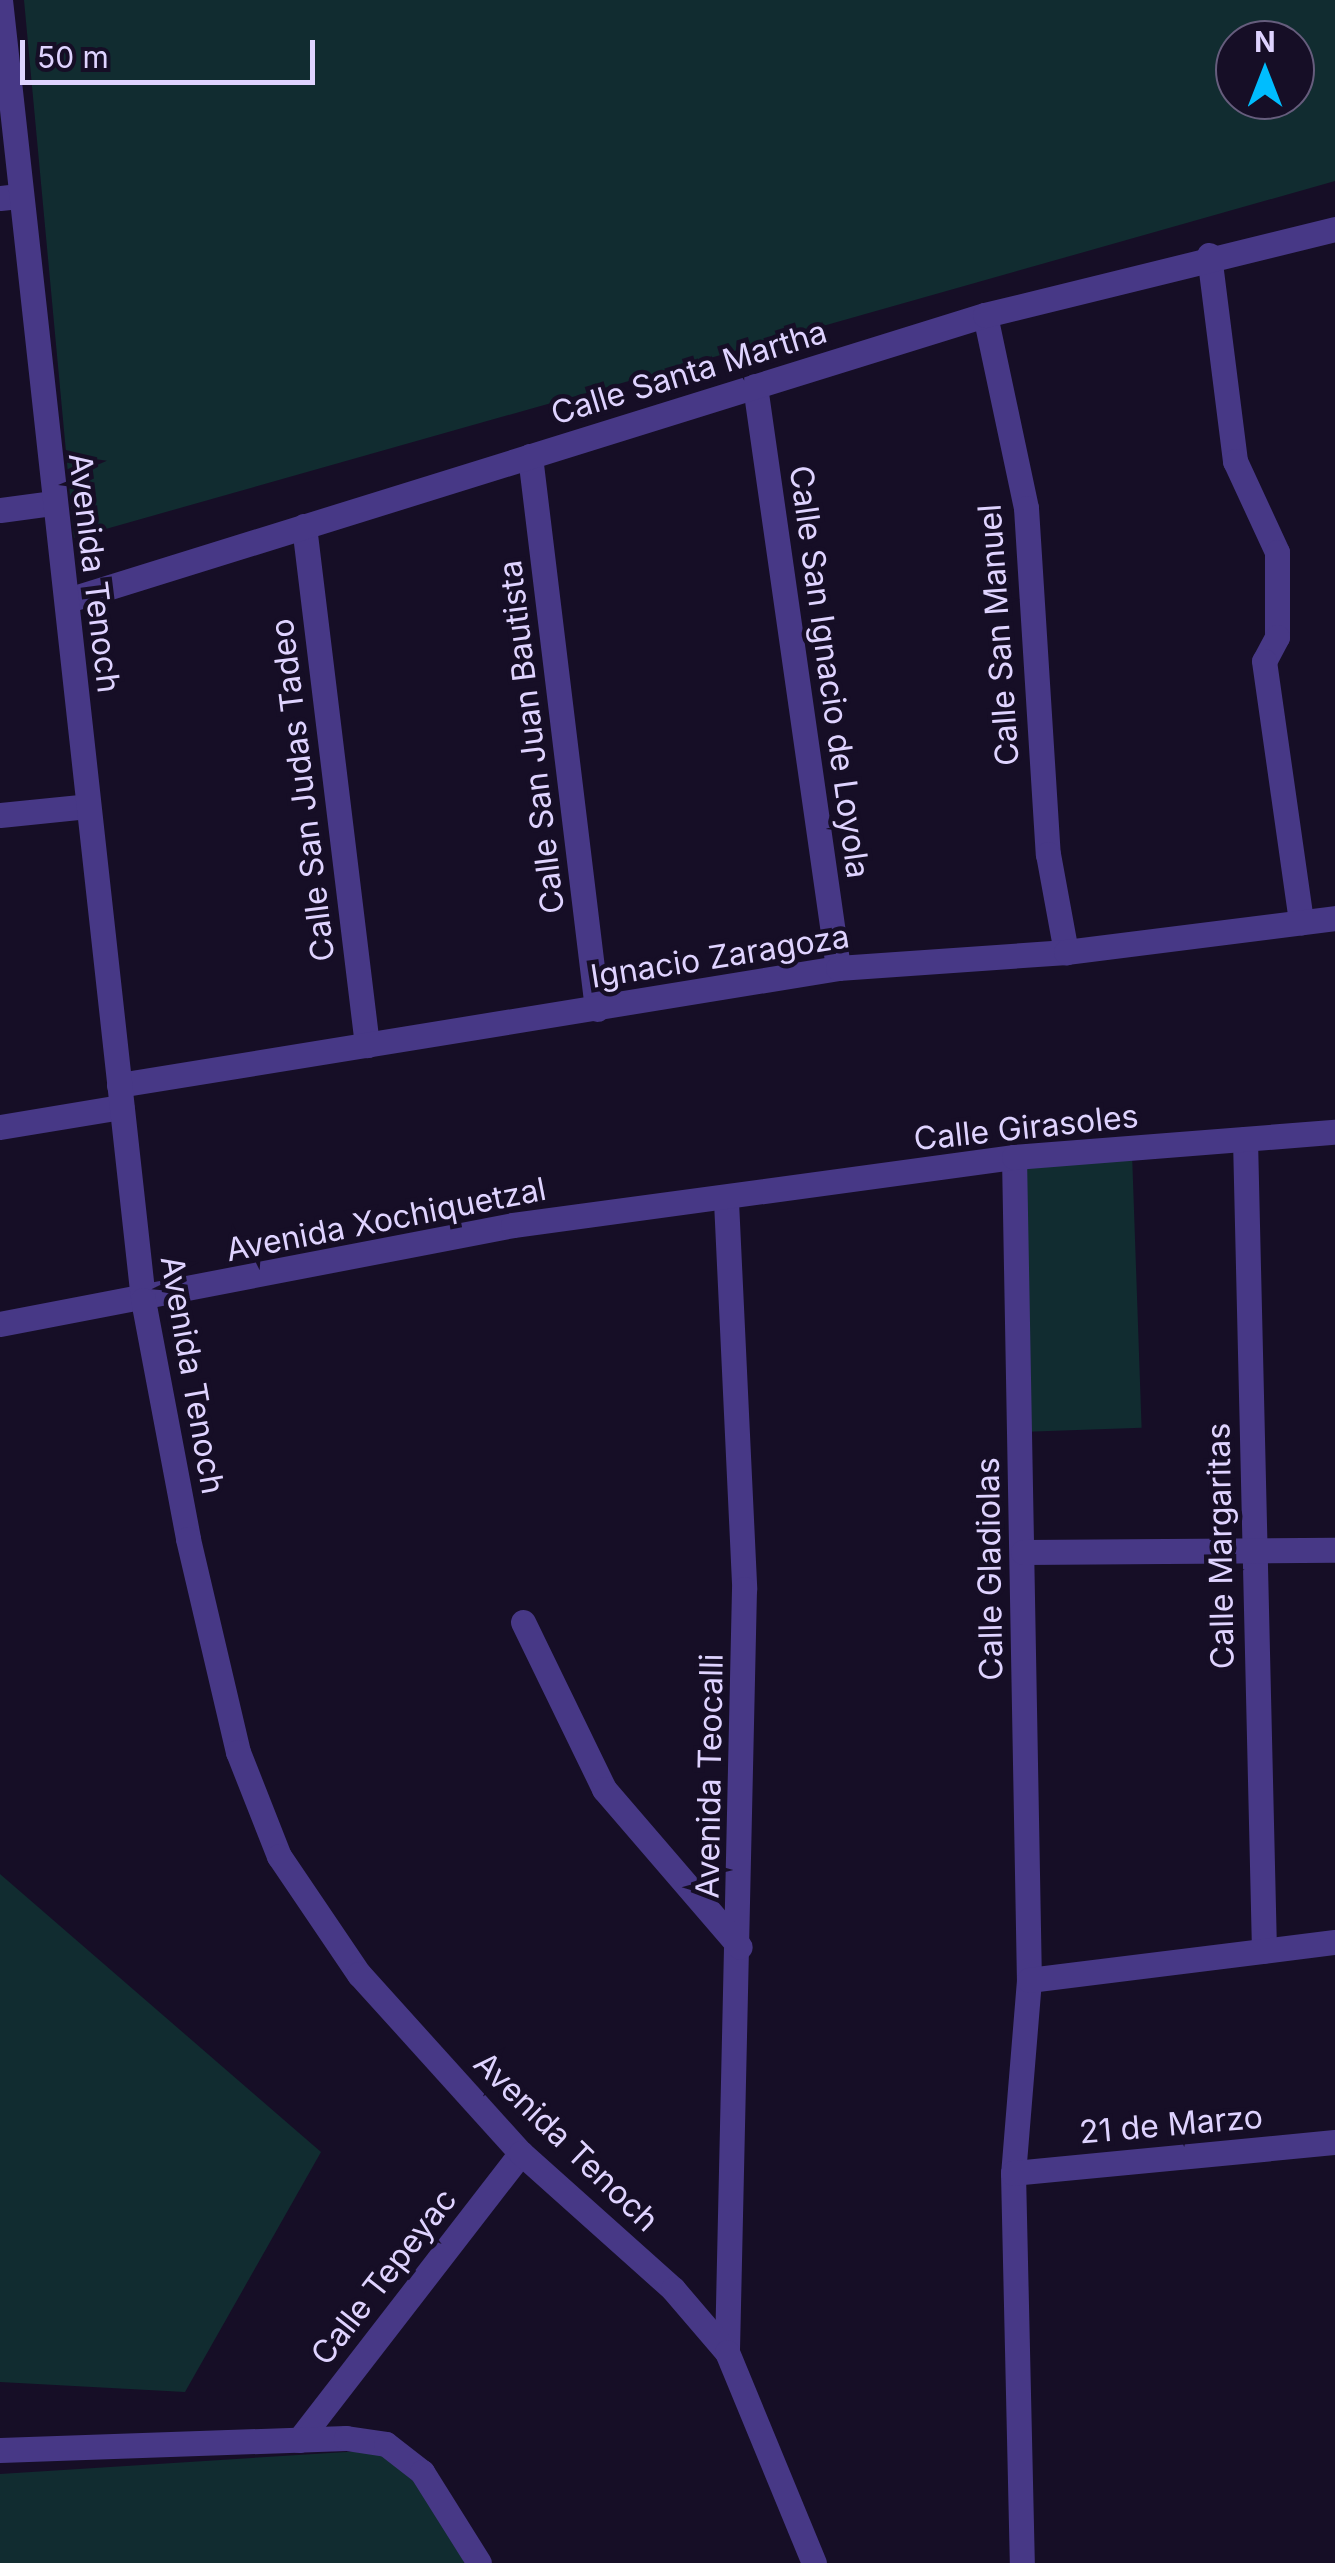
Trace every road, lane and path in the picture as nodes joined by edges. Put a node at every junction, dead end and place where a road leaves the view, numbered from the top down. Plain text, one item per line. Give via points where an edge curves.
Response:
1 (0, 0) edge
2 (9, 197) edge
3 (1335, 228) edge
4 (1210, 255) junction
5 (986, 314) junction
6 (756, 386) junction
7 (530, 456) junction
8 (52, 503) junction
9 (0, 510) edge
10 (304, 526) junction
11 (68, 600) junction
12 (88, 806) junction
13 (0, 815) edge
14 (1335, 918) edge
15 (1301, 922) junction
16 (1066, 952) junction
17 (838, 968) junction
18 (598, 1009) junction
19 (367, 1045) junction
20 (120, 1096) junction
21 (0, 1128) edge
22 (1335, 1132) edge
23 (1245, 1139) junction
24 (1014, 1158) junction
25 (726, 1200) junction
26 (144, 1300) junction
27 (0, 1324) edge
28 (1253, 1550) junction
29 (1335, 1550) edge
30 (1022, 1552) junction
31 (524, 1622) dead end
32 (1335, 1942) edge
33 (740, 1947) junction
34 (1264, 1951) junction
35 (1029, 1980) junction
36 (1335, 2142) edge
37 (521, 2153) junction
38 (1013, 2173) junction
39 (727, 2352) junction
40 (299, 2440) junction
41 (0, 2450) edge
42 (479, 2563) edge
43 (814, 2563) edge
44 (1022, 2563) edge

1 - 2 street, Avenida Tenoch
2 - 8 street, Avenida Tenoch
3 - 4 street, Calle Santa Martha
4 - 5 street, Calle Santa Martha
4 - 15 street via 1235,461 1277,552 1277,637 1264,660
5 - 6 street, Calle Santa Martha
5 - 16 street, Calle San Manuel via 1026,508 1047,836
6 - 7 street, Calle Santa Martha
6 - 17 street, Calle San Ignacio de Loyola
7 - 10 street, Calle Santa Martha
7 - 18 street, Calle San Juan Bautista
8 - 9 street
8 - 11 street, Avenida Tenoch
10 - 11 street, Calle Santa Martha
10 - 19 street, Calle San Judas Tadeo
11 - 12 street, Avenida Tenoch
12 - 13 street
12 - 20 street, Avenida Tenoch
14 - 15 street, Ignacio Zaragoza
15 - 16 street, Ignacio Zaragoza
16 - 17 street, Ignacio Zaragoza
17 - 18 street, Ignacio Zaragoza
18 - 19 street, Ignacio Zaragoza
19 - 20 street, Ignacio Zaragoza
20 - 21 street, Ignacio Zaragoza
20 - 26 street, Avenida Tenoch
22 - 23 street, Calle Girasoles
23 - 24 street, Calle Girasoles
23 - 28 street, Calle Margaritas
24 - 25 street, Calle Girasoles
24 - 30 street, Calle Gladiolas
25 - 26 street, Avenida Xochiquetzal via 513,1225
25 - 33 street, Avenida Teocalli via 744,1589
26 - 27 street, Avenida Xochiquetzal
26 - 37 street, Avenida Tenoch via 188,1539 238,1752 279,1856 359,1974
28 - 29 street
28 - 30 street
28 - 34 street, Calle Margaritas
30 - 35 street, Calle Gladiolas
31 - 33 street via 604,1790
32 - 34 street
33 - 39 street, Avenida Teocalli
34 - 35 street
35 - 38 street, Calle Gladiolas
36 - 38 street, 21 de Marzo
37 - 39 street, Avenida Tenoch via 673,2289
37 - 40 street, Calle Tepeyac
38 - 44 street, Calle Gladiolas
39 - 43 street, Avenida Tenoch
40 - 41 street
40 - 42 street via 386,2444 422,2472

